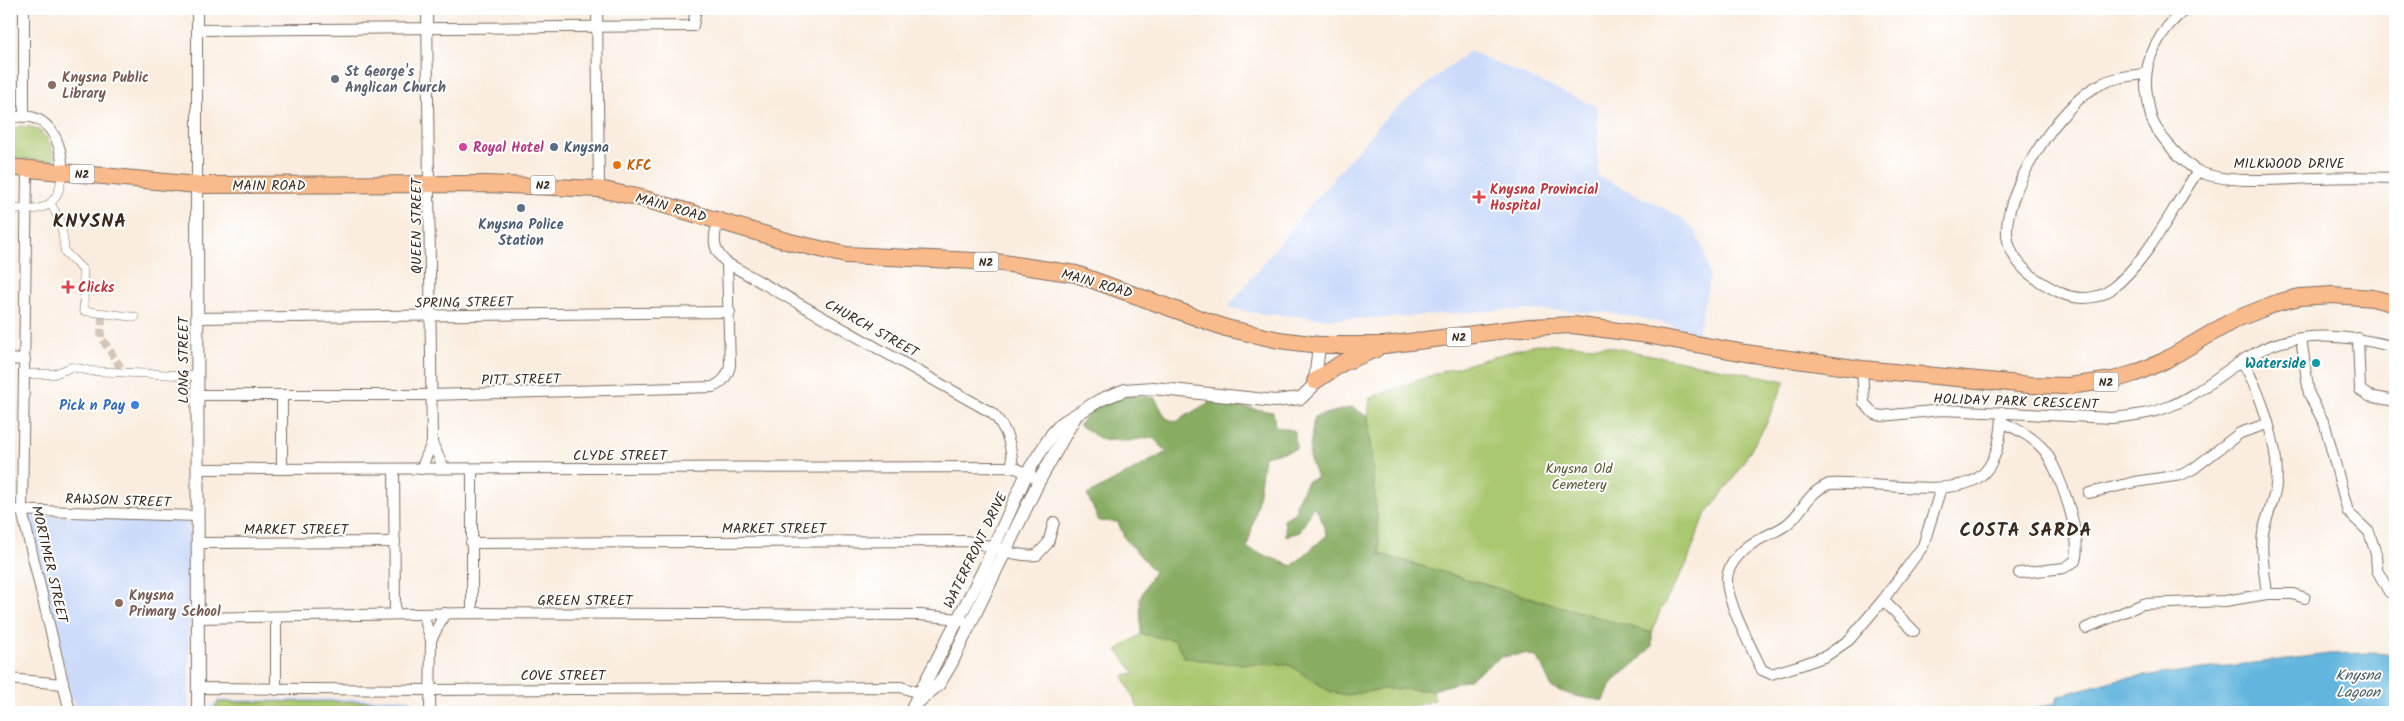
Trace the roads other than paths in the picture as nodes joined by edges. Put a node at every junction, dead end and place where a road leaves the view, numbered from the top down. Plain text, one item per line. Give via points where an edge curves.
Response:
1 (24, 9) edge
2 (197, 9) edge
3 (427, 9) edge
4 (598, 9) edge
5 (696, 9) edge
6 (2186, 9) edge
7 (427, 26) junction
8 (597, 28) junction
9 (197, 30) junction
10 (2145, 74) junction
11 (24, 116) junction
12 (9, 119) edge
13 (9, 168) edge
14 (26, 169) junction
15 (2198, 171) junction
16 (62, 172) junction
17 (2395, 178) edge
18 (429, 184) junction
19 (197, 185) junction
20 (600, 189) junction
21 (50, 203) junction
22 (9, 208) edge
23 (26, 211) junction
24 (718, 221) junction
25 (728, 263) junction
26 (2395, 304) edge
27 (730, 312) junction
28 (430, 316) junction
29 (135, 317) dead end
30 (198, 318) junction
31 (2300, 338) junction
32 (2358, 338) junction
33 (1319, 345) junction
34 (1385, 345) junction
35 (2395, 347) edge
36 (9, 359) edge
37 (25, 360) junction
38 (2242, 361) junction
39 (121, 368) tunnel mouth
40 (1862, 369) junction
41 (129, 373) junction
42 (24, 374) junction
43 (198, 376) junction
44 (1315, 381) junction
45 (198, 395) junction
46 (282, 395) junction
47 (432, 395) junction
48 (2395, 401) edge
49 (1075, 417) junction
50 (2002, 417) junction
51 (2266, 424) junction
52 (432, 444) junction
53 (1013, 467) junction
54 (444, 468) junction
55 (198, 469) junction
56 (282, 469) junction
57 (394, 469) junction
58 (422, 469) junction
59 (472, 469) junction
60 (1028, 473) junction
61 (1039, 481) junction
62 (1941, 488) junction
63 (2089, 493) dead end
64 (9, 510) edge
65 (22, 511) junction
66 (197, 516) junction
67 (1054, 522) dead end
68 (395, 542) junction
69 (197, 543) junction
70 (471, 543) junction
71 (1000, 548) junction
72 (2019, 573) dead end
73 (2389, 592) dead end
74 (2268, 594) junction
75 (2306, 598) dead end
76 (1883, 600) junction
77 (445, 613) junction
78 (472, 613) junction
79 (395, 614) junction
80 (423, 614) junction
81 (276, 617) junction
82 (198, 618) junction
83 (958, 618) junction
84 (972, 625) junction
85 (2086, 628) dead end
86 (1914, 631) dead end
87 (431, 640) junction
88 (9, 678) edge
89 (63, 684) junction
90 (198, 688) junction
91 (276, 690) junction
92 (430, 690) junction
93 (923, 694) junction
94 (911, 709) edge
95 (70, 712) edge
96 (198, 712) edge
97 (430, 712) edge

1 - 11 street
2 - 9 street, LONG STREET
3 - 7 street, QUEEN STREET
4 - 8 street
5 - 8 street via 693,26
6 - 10 street via 2159,40
7 - 8 street
7 - 9 street
7 - 18 street, QUEEN STREET
8 - 20 street
9 - 19 street, LONG STREET
10 - 15 street via 2153,122 2172,147
10 - 15 street via 2119,77 2100,84 2066,111 2050,131 2025,172 2012,204 2007,231 2012,253 2029,274 2061,294 2069,297 2099,296 2127,274 2158,236
11 - 12 street
11 - 16 street via 35,119 53,132 62,152
13 - 14 highway, MAIN ROAD / N2
14 - 16 highway, MAIN ROAD / N2
14 - 23 street, MORTIMER STREET
15 - 17 street, MILKWOOD DRIVE via 2256,179
16 - 19 highway, MAIN ROAD / N2
16 - 21 street via 57,198
18 - 19 highway, MAIN ROAD / N2
18 - 20 highway, MAIN ROAD / N2
18 - 28 street, QUEEN STREET
19 - 30 street, LONG STREET
20 - 24 highway, MAIN ROAD / N2
21 - 23 street
21 - 29 street via 61,222 65,252 83,270 84,311
22 - 23 street
23 - 37 street, MORTIMER STREET
24 - 25 street, CHURCH STREET via 714,243 720,257
24 - 33 highway, MAIN ROAD / N2 via 846,255 996,262 1076,274 1226,328
25 - 27 street, PITT STREET
25 - 53 street, CHURCH STREET via 992,413 1006,433
26 - 40 highway, N2 via 2373,298 2332,295 2279,302 2234,320 2164,361 2136,373 2095,384 2030,385
27 - 28 street, SPRING STREET
27 - 47 street, PITT STREET via 728,375 713,387
28 - 30 street, SPRING STREET
28 - 47 street, QUEEN STREET
30 - 43 street, LONG STREET
31 - 32 street, HOLIDAY PARK CRESCENT via 2321,335
31 - 38 street, HOLIDAY PARK CRESCENT via 2270,346
31 - 73 street via 2309,394 2324,426 2348,512 2369,532 2377,570
32 - 35 street, HOLIDAY PARK CRESCENT
32 - 48 street via 2360,390 2369,396
33 - 34 highway, N2
33 - 44 street
34 - 40 highway, N2 via 1530,327 1573,325
34 - 44 highway via 1342,363
36 - 37 street
37 - 42 street, MORTIMER STREET
38 - 50 street, HOLIDAY PARK CRESCENT via 2184,399 2154,412 2102,418
38 - 51 street via 2251,376
39 - 41 street
40 - 50 street, HOLIDAY PARK CRESCENT via 1862,398 1867,409 1874,414 1942,410
41 - 42 street via 72,367 54,374
41 - 43 street
42 - 65 street, MORTIMER STREET
43 - 45 street, LONG STREET
44 - 49 street, WATERFRONT DRIVE via 1301,398 1291,401 1153,388 1125,390 1100,400
45 - 46 street, PITT STREET
45 - 55 street, LONG STREET
46 - 47 street, PITT STREET
46 - 56 street
47 - 52 street, QUEEN STREET
49 - 60 street, WATERFRONT DRIVE via 1062,423 1052,434
49 - 61 street, WATERFRONT DRIVE
50 - 62 street via 1993,460 1985,472 1970,482
50 - 72 street via 2035,441 2050,460 2066,501 2078,551 2073,564 2064,568
51 - 63 street via 2240,433 2193,470 2181,475
51 - 74 street via 2276,457 2277,476 2263,532
52 - 54 street, QUEEN STREET
52 - 58 street, QUEEN STREET
53 - 59 street, CLYDE STREET
53 - 60 street, CLYDE STREET
54 - 58 street, CLYDE STREET
54 - 59 street, CLYDE STREET
55 - 56 street, CLYDE STREET
55 - 66 street, LONG STREET
56 - 57 street, CLYDE STREET
57 - 58 street, CLYDE STREET
57 - 68 street
59 - 70 street
60 - 61 street, CLYDE STREET
60 - 71 street, WATERFRONT DRIVE
61 - 71 street, WATERFRONT DRIVE
62 - 76 street via 1923,546
62 - 76 street via 1829,484 1814,492 1789,523 1746,548 1729,569 1727,579 1752,650 1762,670 1771,674 1837,650
64 - 65 street, RAWSON STREET
65 - 66 street, RAWSON STREET
65 - 89 street, MORTIMER STREET
66 - 69 street, LONG STREET
67 - 71 street, MARKET STREET via 1048,543 1036,555 1024,557
68 - 69 street, MARKET STREET
68 - 79 street
69 - 82 street, LONG STREET
70 - 71 street, MARKET STREET via 965,542
70 - 78 street
71 - 83 street, WATERFRONT DRIVE
71 - 84 street, WATERFRONT DRIVE
74 - 75 street via 2294,594
74 - 85 street via 2225,601 2143,604
76 - 86 street
77 - 78 street, GREEN STREET
77 - 80 street, GREEN STREET
77 - 87 street
78 - 83 street, GREEN STREET via 920,615
79 - 80 street, GREEN STREET
79 - 81 street, GREEN STREET
80 - 87 street
81 - 82 street, GREEN STREET
81 - 91 street
82 - 90 street, LONG STREET
83 - 84 street, GREEN STREET
83 - 93 street, WATERFRONT DRIVE
84 - 93 street, WATERFRONT DRIVE via 939,684
87 - 92 street
88 - 89 street
89 - 95 street, MORTIMER STREET
90 - 91 street, COVE STREET
90 - 96 street, LONG STREET
91 - 92 street, COVE STREET
92 - 93 street, COVE STREET via 901,687
92 - 97 street
93 - 94 street, WATERFRONT DRIVE

